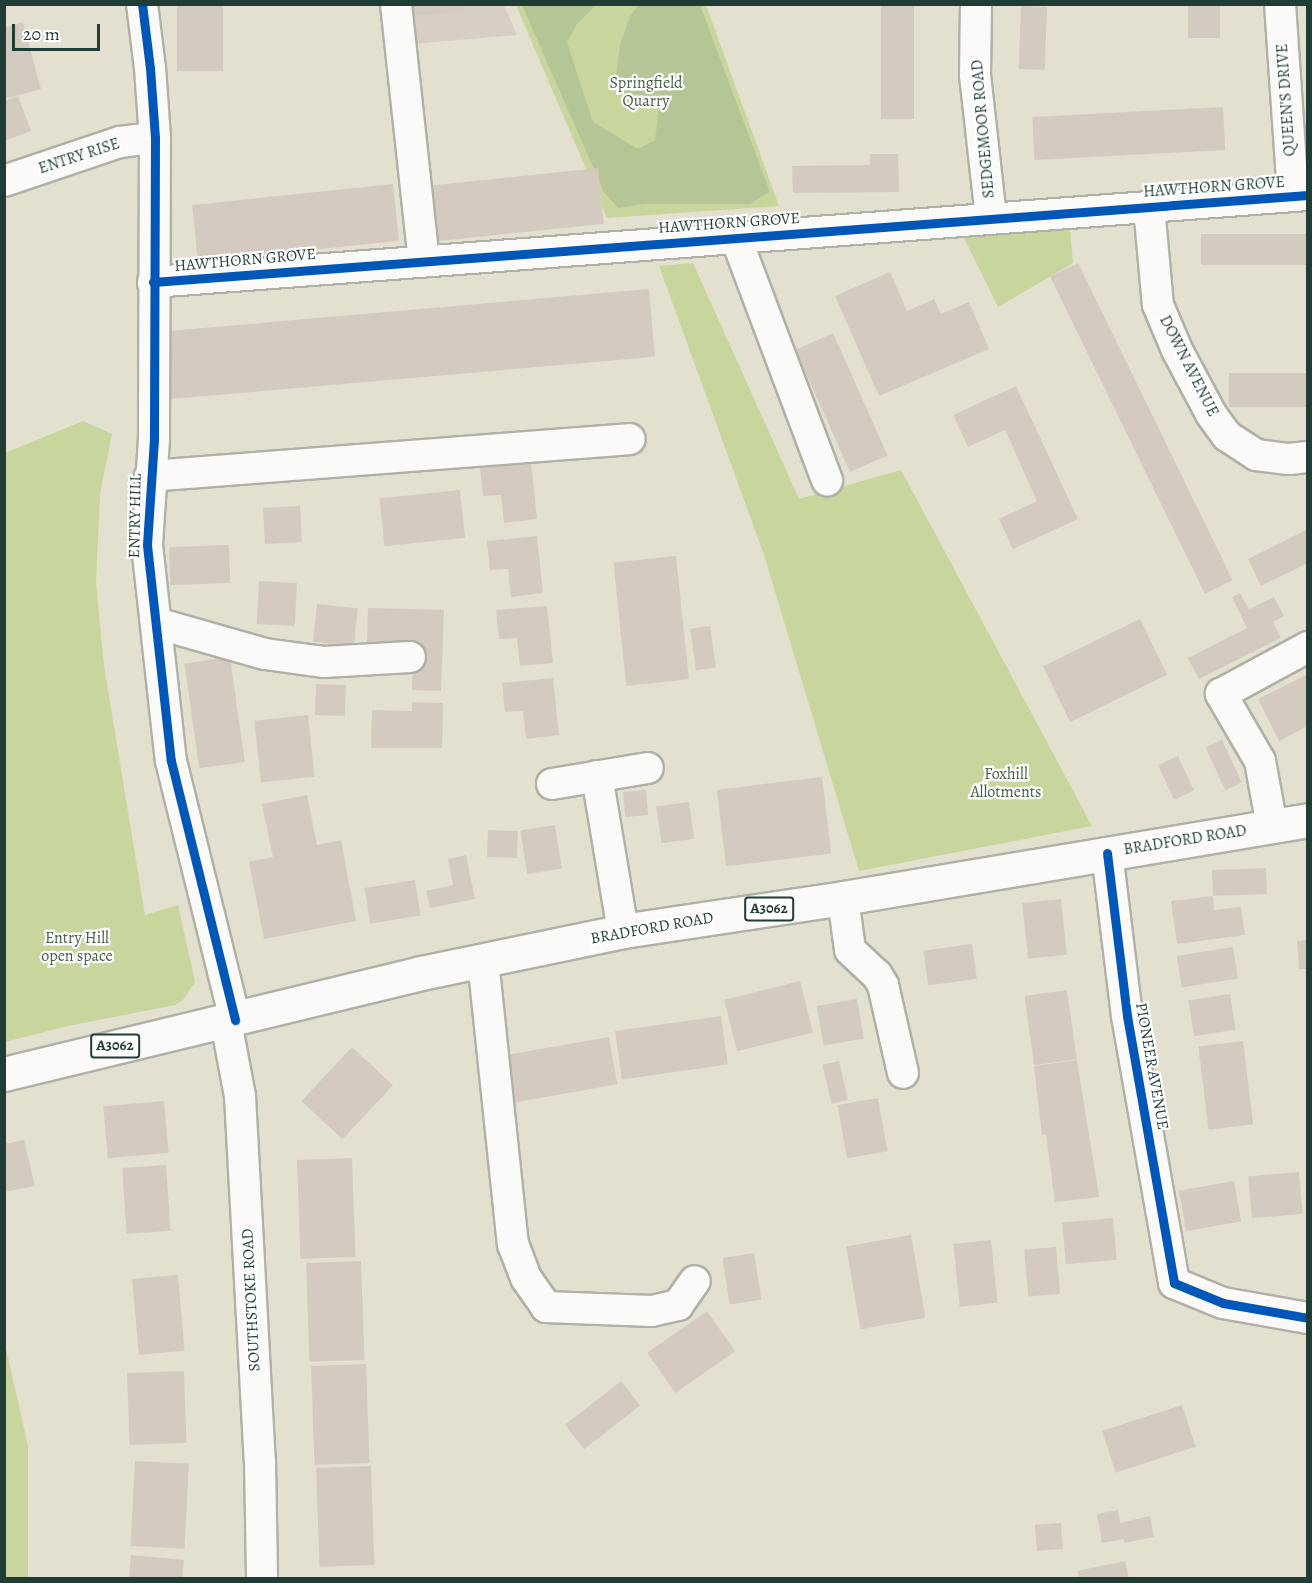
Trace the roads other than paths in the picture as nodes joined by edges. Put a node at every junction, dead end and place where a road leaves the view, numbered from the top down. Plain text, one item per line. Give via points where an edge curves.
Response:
1 (142, 4) edge
2 (396, 4) edge
3 (976, 4) edge
4 (1280, 4) edge
5 (155, 138) junction
6 (4, 181) edge
7 (1300, 195) edge
8 (1149, 207) junction
9 (991, 218) junction
10 (736, 238) junction
11 (424, 261) junction
12 (153, 282) junction
13 (630, 439) dead end
14 (1308, 457) edge
15 (150, 476) junction
16 (827, 480) dead end
17 (156, 623) junction
18 (1308, 647) edge
19 (410, 657) dead end
20 (648, 768) dead end
21 (597, 776) junction
22 (552, 784) dead end
23 (1308, 820) edge
24 (1272, 826) junction
25 (1107, 853) junction
26 (843, 898) junction
27 (622, 931) junction
28 (483, 960) junction
29 (231, 1021) junction
30 (903, 1073) dead end
31 (4, 1074) edge
32 (695, 1281) dead end
33 (1308, 1318) edge
34 (262, 1578) edge

1 - 5 street, ENTRY HILL
2 - 11 street
3 - 9 street, SEDGEMOOR ROAD via 975,75
4 - 7 street, QUEEN'S DRIVE
5 - 6 street, ENTRY RISE via 120,142
5 - 12 street, ENTRY HILL
7 - 8 street, HAWTHORN GROVE
8 - 9 street, HAWTHORN GROVE
8 - 14 street, DOWN AVENUE via 1158,305 1211,414 1227,436 1256,455
9 - 10 street, HAWTHORN GROVE
10 - 11 street, HAWTHORN GROVE
10 - 16 street
11 - 12 street, HAWTHORN GROVE
12 - 15 street, ENTRY HILL via 154,439
13 - 15 street
15 - 17 street, ENTRY HILL via 147,545
17 - 19 street via 265,654 301,659 324,662
17 - 29 street, ENTRY HILL via 171,761
18 - 24 street via 1221,694 1260,761
20 - 21 street
21 - 22 street
21 - 27 street
23 - 24 main road, BRADFORD ROAD / A3062
24 - 25 main road, BRADFORD ROAD / A3062
25 - 26 main road, BRADFORD ROAD / A3062
25 - 33 street, PIONEER AVENUE via 1128,1016 1174,1283 1223,1303
26 - 27 main road, BRADFORD ROAD / A3062
26 - 30 street via 850,950 883,985
27 - 28 main road, BRADFORD ROAD / A3062
28 - 29 main road, BRADFORD ROAD / A3062
28 - 32 street via 513,1244 526,1278 546,1307 652,1311 678,1305
29 - 31 main road, BRADFORD ROAD / A3062
29 - 34 street, SOUTHSTOKE ROAD via 240,1096 260,1461

